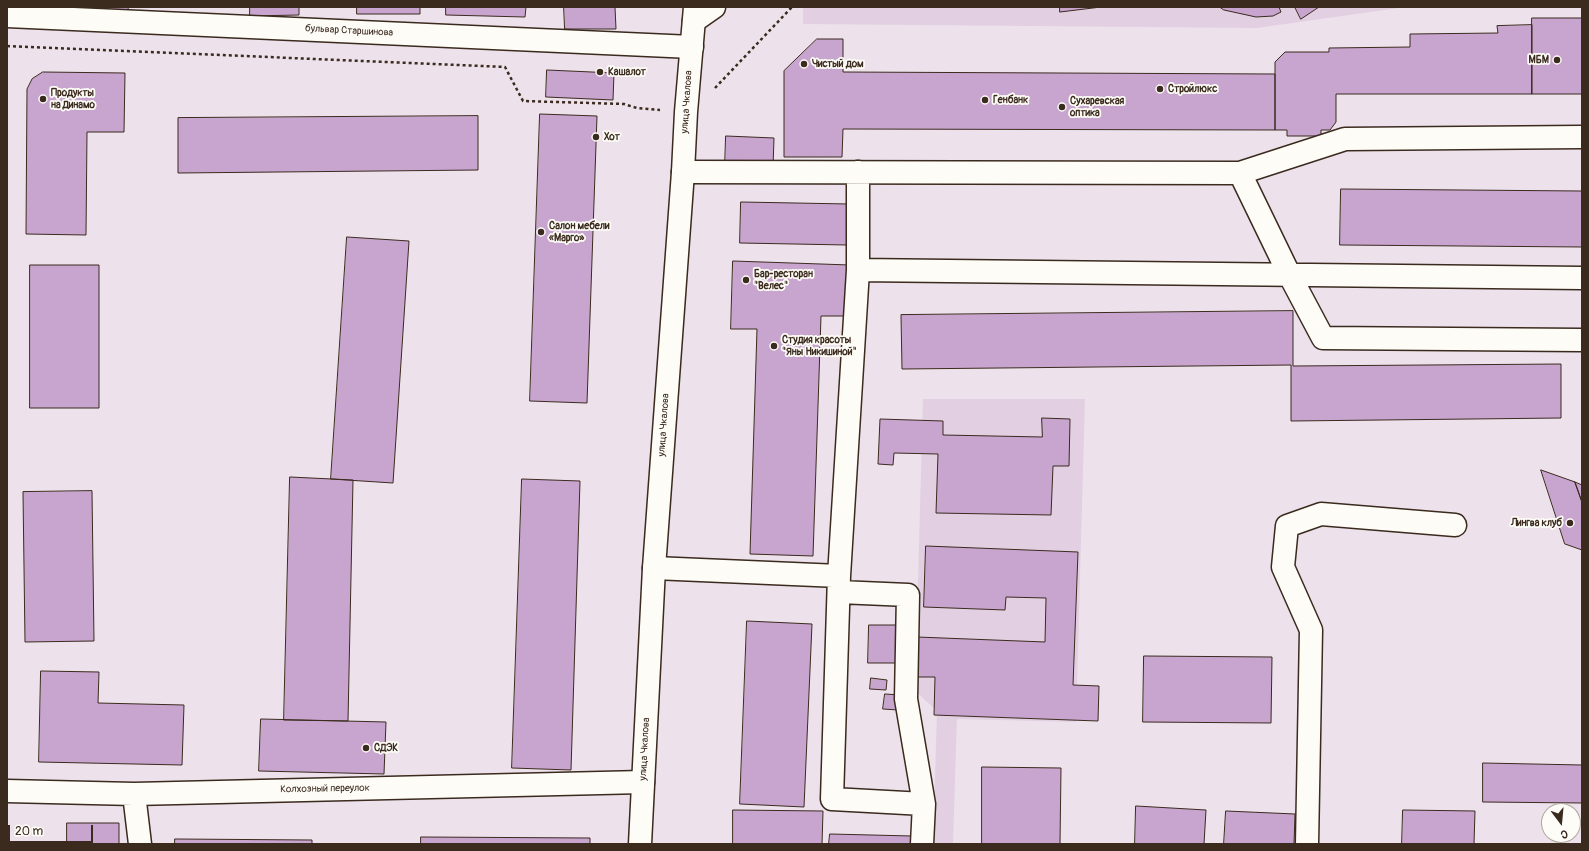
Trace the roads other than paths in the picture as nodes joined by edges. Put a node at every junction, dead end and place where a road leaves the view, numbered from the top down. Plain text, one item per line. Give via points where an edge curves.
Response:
1 (714, 7) edge
2 (694, 14) edge
3 (7, 16) edge
4 (692, 47) junction
5 (1582, 137) edge
6 (683, 172) junction
7 (858, 172) junction
8 (1240, 173) junction
9 (858, 270) junction
10 (1290, 274) junction
11 (1582, 278) edge
12 (1582, 340) edge
13 (1456, 525) dead end
14 (654, 568) junction
15 (839, 584) junction
16 (643, 782) junction
17 (7, 791) edge
18 (134, 794) junction
19 (924, 804) junction
20 (140, 844) edge
21 (640, 844) edge
22 (922, 844) edge
23 (1308, 844) edge

1 - 2 main road
2 - 4 main road, улица Чкалова
3 - 4 main road, бульвар Старшинова
4 - 6 main road, улица Чкалова
5 - 8 main road via 1345,139
6 - 7 main road
6 - 14 main road, улица Чкалова
7 - 8 main road
7 - 9 main road
8 - 10 main road
9 - 10 main road
9 - 15 main road
10 - 11 main road
10 - 12 main road via 1324,338
13 - 23 main road via 1321,514 1288,526 1283,567 1311,630
14 - 15 main road
14 - 16 main road, улица Чкалова
15 - 19 main road via 908,595 906,699
15 - 19 main road via 832,799
16 - 18 main road, Колхозный переулок
16 - 21 main road, улица Чкалова
17 - 18 main road, Колхозный переулок
18 - 20 main road
19 - 22 main road

